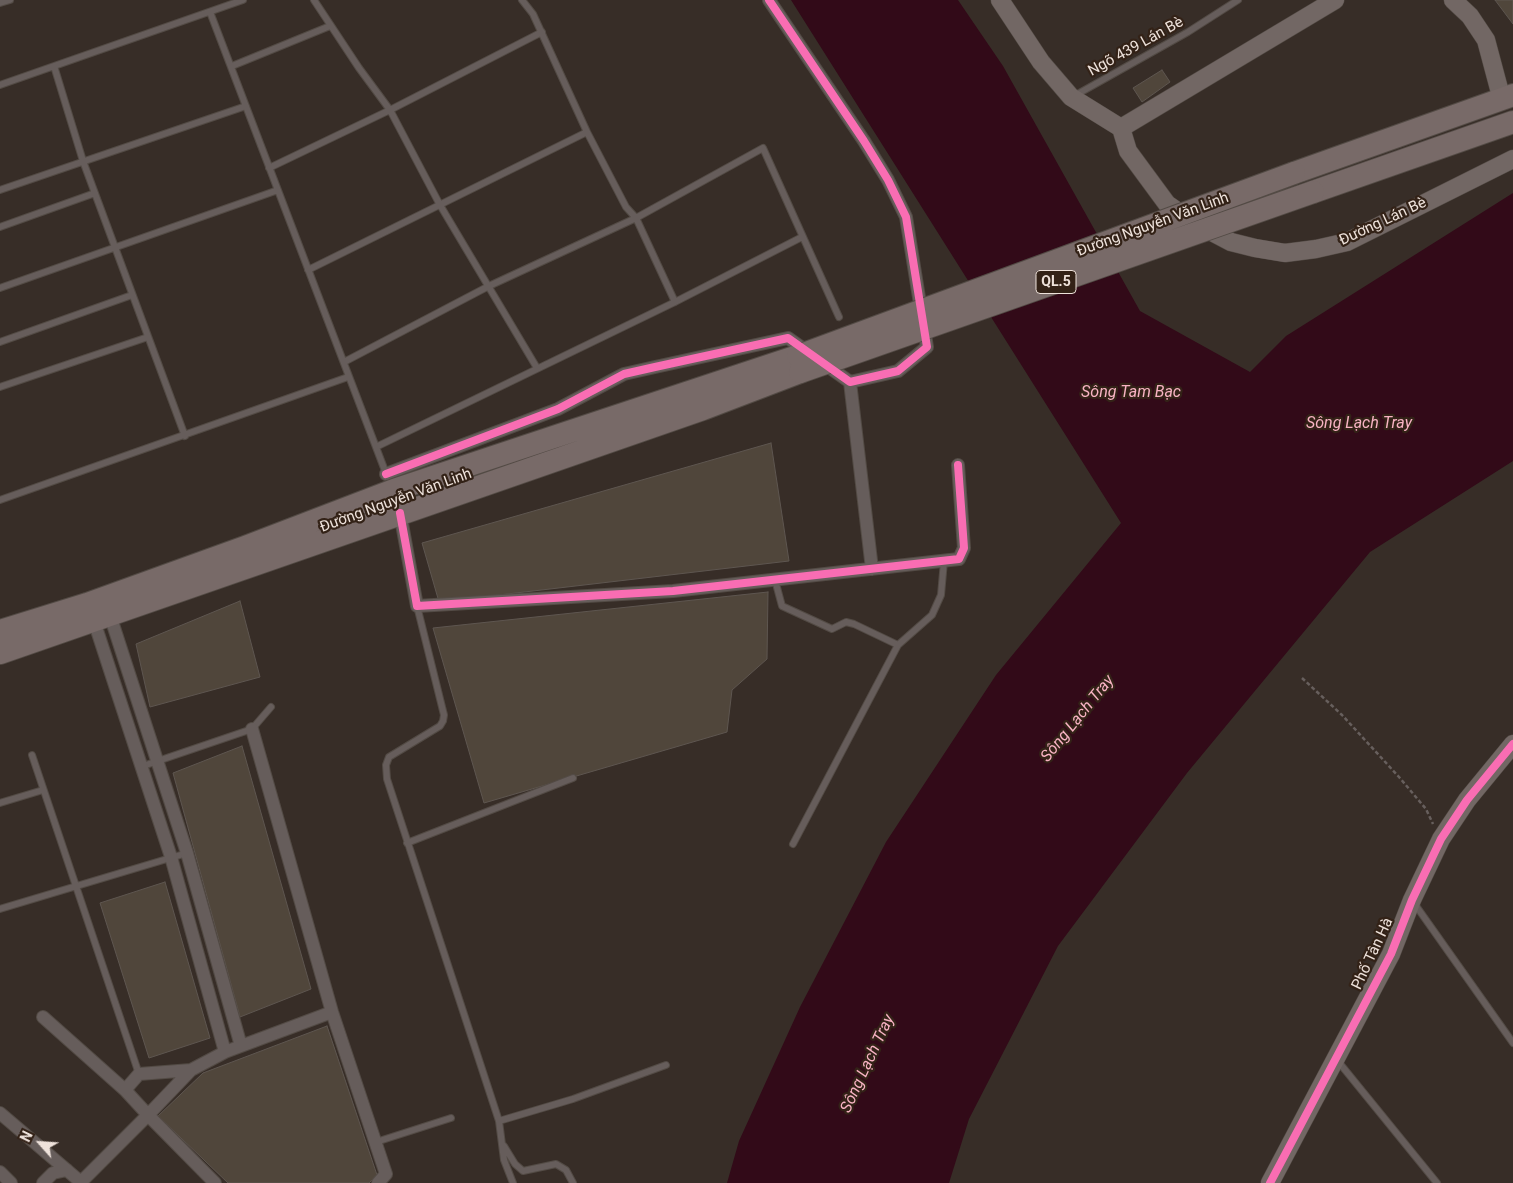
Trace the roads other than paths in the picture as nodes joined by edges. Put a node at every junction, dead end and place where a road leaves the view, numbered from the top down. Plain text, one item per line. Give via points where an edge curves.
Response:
1 (10, 0) edge
2 (243, 0) edge
3 (314, 0) edge
4 (522, 0) edge
5 (769, 0) edge
6 (1000, 0) edge
7 (1238, 0) edge
8 (1335, 0) edge
9 (1453, 0) edge
10 (0, 3) edge
11 (210, 12) junction
12 (330, 26) junction
13 (542, 32) junction
14 (54, 66) junction
15 (232, 66) junction
16 (0, 85) edge
17 (1071, 97) junction
18 (1507, 98) edge
19 (246, 106) junction
20 (390, 110) junction
21 (1513, 122) edge
22 (1121, 128) junction
23 (587, 132) junction
24 (1513, 159) edge
25 (83, 161) junction
26 (269, 168) junction
27 (0, 190) edge
28 (278, 190) junction
29 (95, 193) junction
30 (440, 205) junction
31 (636, 218) junction
32 (0, 227) edge
33 (802, 237) junction
34 (115, 247) junction
35 (308, 270) junction
36 (489, 286) junction
37 (0, 288) edge
38 (132, 295) junction
39 (675, 302) junction
40 (839, 317) dead end
41 (148, 337) junction
42 (0, 342) edge
43 (344, 362) junction
44 (799, 364) junction
45 (537, 368) junction
46 (348, 377) junction
47 (850, 382) junction
48 (0, 386) edge
49 (185, 436) junction
50 (376, 447) junction
51 (958, 465) dead end
52 (390, 482) junction
53 (0, 500) edge
54 (400, 513) junction
55 (944, 561) junction
56 (872, 569) junction
57 (775, 580) junction
58 (417, 606) junction
59 (99, 610) junction
60 (0, 631) edge
61 (898, 645) junction
62 (0, 653) edge
63 (271, 707) dead end
64 (252, 729) junction
65 (1513, 744) edge
66 (32, 756) dead end
67 (158, 760) junction
68 (142, 766) junction
69 (573, 778) dead end
70 (43, 790) junction
71 (0, 804) edge
72 (407, 843) junction
73 (793, 844) dead end
74 (187, 853) junction
75 (171, 857) junction
76 (76, 886) junction
77 (1412, 900) junction
78 (0, 909) edge
79 (332, 1012) junction
80 (43, 1017) dead end
81 (1513, 1043) edge
82 (242, 1046) junction
83 (225, 1052) junction
84 (1336, 1058) junction
85 (666, 1065) dead end
86 (191, 1070) junction
87 (139, 1074) junction
88 (124, 1090) junction
89 (0, 1113) edge
90 (148, 1115) junction
91 (451, 1118) dead end
92 (499, 1121) junction
93 (376, 1142) junction
94 (503, 1145) junction
95 (67, 1170) junction
96 (0, 1172) edge
97 (11, 1183) edge
98 (43, 1183) edge
99 (82, 1183) edge
100 (215, 1183) edge
101 (378, 1183) edge
102 (513, 1183) edge
103 (573, 1183) edge
104 (1270, 1183) edge
105 (1437, 1183) edge

1 - 10 lane
2 - 11 lane
3 - 12 lane
4 - 13 lane
5 - 47 street via 864,141 906,217 927,347 898,370
6 - 17 main road via 1041,62
7 - 17 lane, Ngõ 439 Lán Bè via 1188,32
8 - 22 main road
9 - 18 main road via 1470,16 1486,40
11 - 14 lane
11 - 15 lane
12 - 15 lane
12 - 20 lane
13 - 20 lane
13 - 23 lane
14 - 16 lane
14 - 25 lane
15 - 19 lane
17 - 22 main road
18 - 44 highway, Đường Nguyễn Văn Linh / QL.5, bridge via 1294,172
19 - 25 lane
19 - 26 lane
20 - 26 lane
20 - 30 lane
21 - 44 highway, Đường Nguyễn Văn Linh / QL.5, bridge
22 - 24 main road, Đường Lán Bè via 1128,151 1167,204 1231,242 1285,253 1347,242
23 - 30 lane
23 - 31 lane via 626,207
25 - 27 lane
25 - 29 lane
26 - 28 lane
28 - 34 lane
28 - 35 lane
29 - 32 lane
29 - 34 lane
30 - 35 lane
30 - 36 lane
31 - 33 lane via 763,148
31 - 36 lane
31 - 39 lane
33 - 39 lane
33 - 40 lane
34 - 37 lane
34 - 38 lane
35 - 43 lane
36 - 43 lane
36 - 45 lane
38 - 41 lane
38 - 42 lane
39 - 45 lane
41 - 48 lane
41 - 49 lane
43 - 46 lane
44 - 52 highway, Đường Nguyễn Văn Linh / QL.5
44 - 54 highway, Đường Nguyễn Văn Linh / QL.5 via 703,409
45 - 50 lane
46 - 49 lane
46 - 50 lane
47 - 52 street via 788,338 624,374 558,409
47 - 56 street
49 - 53 lane
50 - 52 lane
51 - 55 street via 964,548 959,559
52 - 59 highway, Đường Nguyễn Văn Linh / QL.5
54 - 58 street
54 - 59 highway, Đường Nguyễn Văn Linh / QL.5
55 - 56 street
55 - 61 lane via 941,595 932,615
56 - 57 street
57 - 58 street via 673,591
57 - 61 lane via 782,606 832,629 846,622 854,624
58 - 72 lane via 444,715 440,726 393,754 386,765 387,779
59 - 60 highway, Đường Nguyễn Văn Linh / QL.5
59 - 62 highway, Đường Nguyễn Văn Linh / QL.5
59 - 67 street
59 - 68 street
61 - 73 lane
63 - 64 lane
64 - 67 lane
64 - 79 street
65 - 77 main road, Phố Tân Hà via 1467,800 1441,839
66 - 70 lane
67 - 68 lane
67 - 74 street
68 - 75 street
69 - 72 lane
70 - 71 lane
70 - 76 lane
72 - 92 lane
74 - 75 lane
74 - 82 street
75 - 76 lane
75 - 83 street
76 - 78 lane
76 - 87 lane
77 - 81 lane
77 - 84 main road, Phố Tân Hà via 1391,954
79 - 82 street
79 - 93 street
80 - 88 street
82 - 83 street
83 - 86 street
84 - 104 main road, Phố Tân Hà
84 - 105 lane
85 - 92 lane via 573,1099
86 - 87 street
86 - 90 street
87 - 88 street
88 - 90 street
89 - 95 street
90 - 99 street
90 - 100 street
91 - 93 lane
92 - 94 lane
93 - 101 street via 386,1174
94 - 102 lane via 504,1160
94 - 103 lane via 523,1171 556,1164 566,1170
95 - 98 street via 53,1173
95 - 99 street
96 - 97 street

